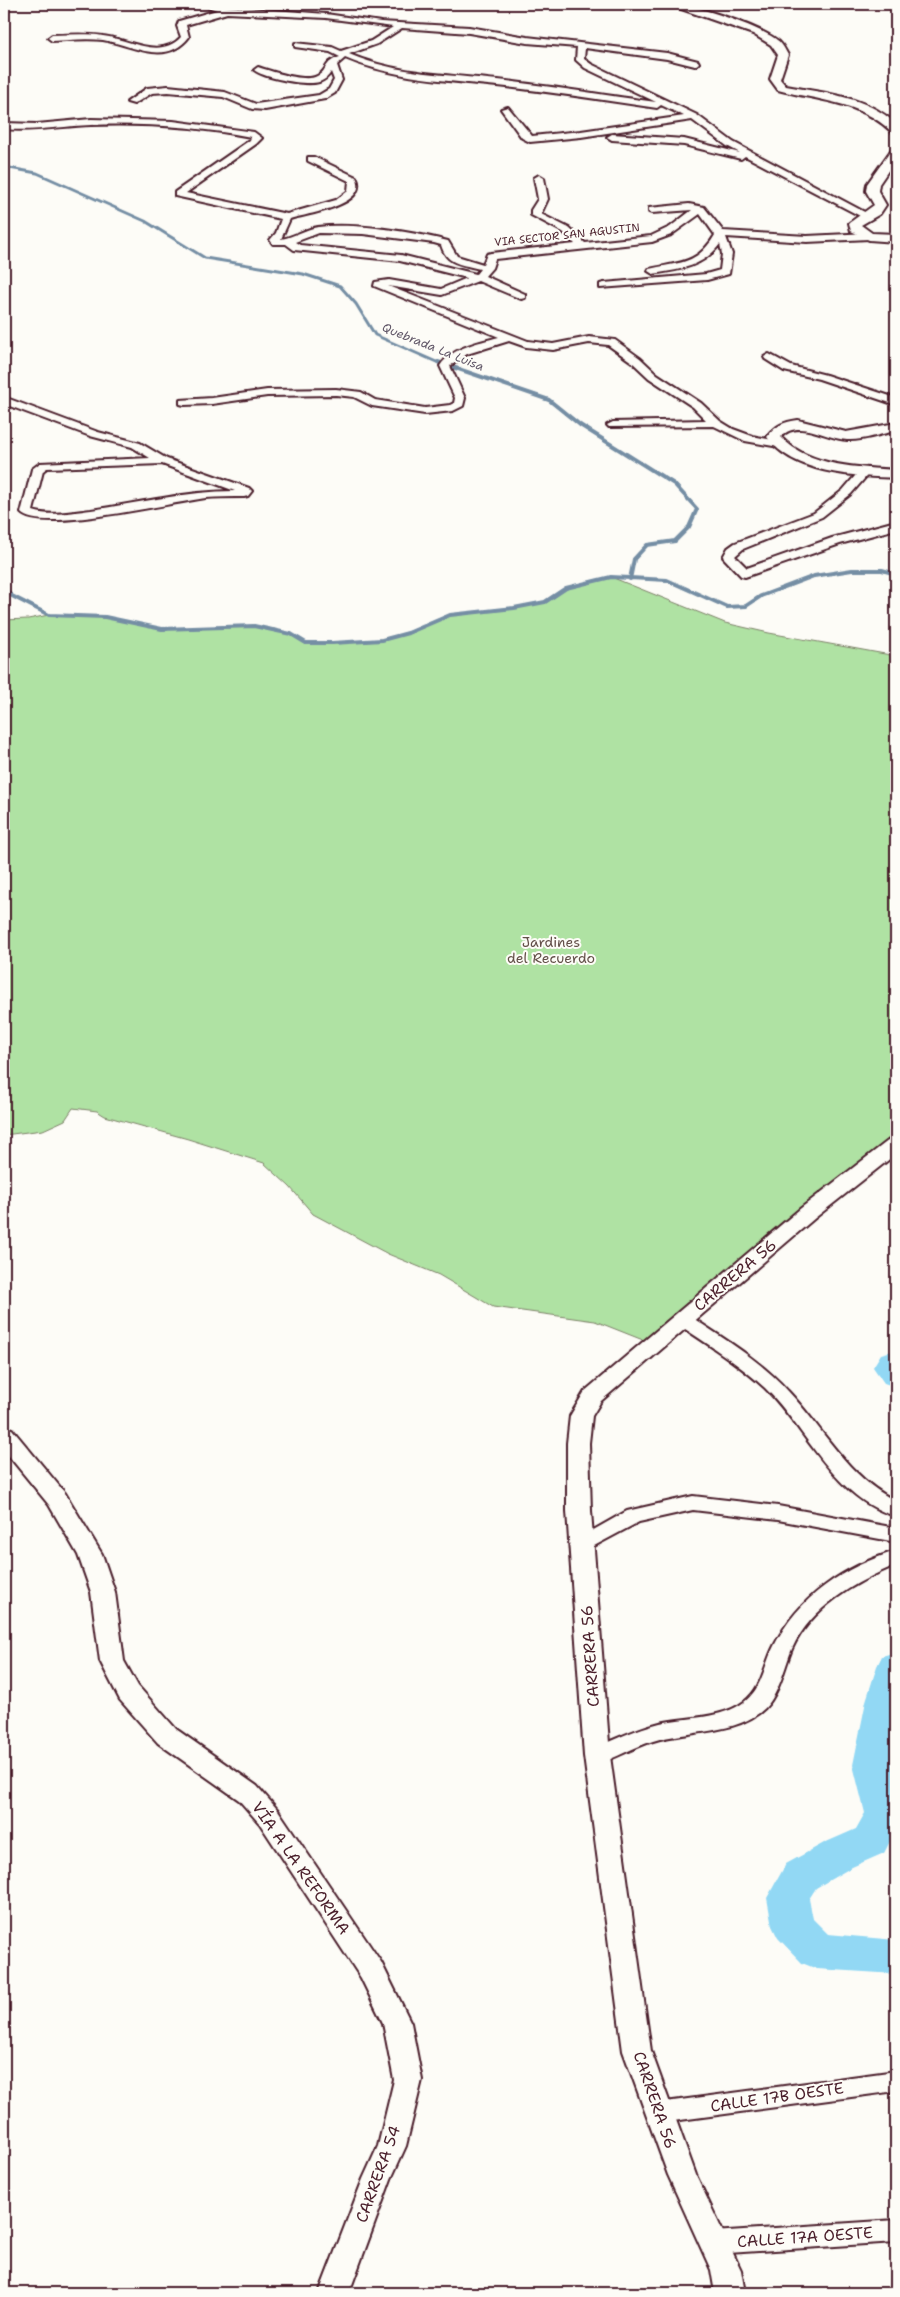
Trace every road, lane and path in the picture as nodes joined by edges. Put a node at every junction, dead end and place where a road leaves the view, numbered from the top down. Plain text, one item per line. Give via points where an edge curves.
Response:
1 (202, 4) edge
2 (672, 4) edge
3 (226, 10) junction
4 (401, 25) junction
5 (52, 38) dead end
6 (298, 45) dead end
7 (582, 45) junction
8 (346, 55) junction
9 (332, 63) junction
10 (695, 63) dead end
11 (258, 70) dead end
12 (131, 102) dead end
13 (674, 107) junction
14 (505, 109) dead end
15 (694, 117) junction
16 (4, 126) edge
17 (896, 130) edge
18 (566, 141) dead end
19 (896, 151) edge
20 (311, 159) dead end
21 (762, 162) junction
22 (540, 178) dead end
23 (701, 209) junction
24 (652, 210) dead end
25 (867, 216) junction
26 (287, 217) junction
27 (721, 234) junction
28 (869, 236) junction
29 (409, 237) junction
30 (896, 238) edge
31 (289, 242) junction
32 (581, 245) junction
33 (373, 246) junction
34 (488, 268) junction
35 (619, 276) dead end
36 (478, 277) junction
37 (604, 286) dead end
38 (521, 296) dead end
39 (508, 338) junction
40 (769, 357) dead end
41 (448, 359) joint
42 (448, 372) joint
43 (4, 400) edge
44 (184, 402) dead end
45 (896, 402) edge
46 (716, 423) junction
47 (613, 424) dead end
48 (896, 427) edge
49 (779, 444) junction
50 (163, 460) junction
51 (865, 471) junction
52 (896, 474) edge
53 (246, 490) joint
54 (896, 524) edge
55 (896, 1144) edge
56 (682, 1319) junction
57 (4, 1435) edge
58 (896, 1509) edge
59 (896, 1535) edge
60 (581, 1546) junction
61 (896, 1558) edge
62 (597, 1756) junction
63 (397, 2023) joint
64 (896, 2081) edge
65 (658, 2112) junction
66 (896, 2230) edge
67 (714, 2243) junction
68 (334, 2293) edge
69 (730, 2293) edge

1 - 3 street
2 - 17 street via 757,32 775,43 783,55 776,80 782,88 869,109 887,119
3 - 4 street via 326,16
3 - 5 street via 182,23 185,37 181,43 167,50 103,38
4 - 7 street
4 - 8 street via 388,36
6 - 8 street
7 - 10 street via 667,56
7 - 13 street via 580,60 588,66
8 - 9 street
8 - 13 street via 374,67 411,75 498,83
9 - 11 street via 321,78 315,80
9 - 12 street via 338,80 332,91 305,101 256,107 225,95 168,89 150,90
13 - 15 street
14 - 15 street via 530,139
15 - 21 street via 730,144
16 - 26 street via 30,128 89,122 159,122 254,135 257,138 253,142 178,194
18 - 21 street via 595,136 684,142
19 - 25 street via 873,184 872,192 880,205
20 - 26 street via 347,175 355,185 351,194 341,201
21 - 25 street
22 - 32 street via 543,199 536,215 566,230
23 - 24 street
23 - 27 street
23 - 32 street, VIA SECTOR SAN AGUSTIN via 664,235 637,242
25 - 28 street via 855,224 855,228
26 - 31 street via 275,240
27 - 28 street via 807,239
27 - 35 street via 713,250 703,258 686,265
27 - 37 street via 729,260 725,272 707,277
28 - 30 street
29 - 33 street
29 - 33 street via 390,245
29 - 34 street via 445,243 453,258
31 - 33 street via 296,248
31 - 33 street via 327,229
32 - 34 street, VIA SECTOR SAN AGUSTIN via 495,255 488,258
33 - 36 street via 401,258
34 - 36 street, VIA SECTOR SAN AGUSTIN
36 - 38 street
36 - 39 street, VIA SECTOR SAN AGUSTIN via 442,292 389,283 379,286
39 - 41 street
39 - 46 street, VIA SECTOR SAN AGUSTIN via 553,347 589,340 611,342 653,376 697,405
40 - 45 street via 789,370
41 - 42 street
42 - 44 street via 460,404 442,410 381,405 357,394 336,392 266,393
43 - 50 street via 94,434 136,445
46 - 47 street
46 - 49 street, VIA SECTOR SAN AGUSTIN via 749,439
48 - 49 street via 844,436 819,427 790,426 778,430 774,437
49 - 51 street via 801,458
50 - 53 street
50 - 53 street via 44,465 38,469 27,513 34,518 84,514 204,495 244,494
51 - 52 street
51 - 54 street via 847,492 818,514 739,546 729,557 745,572
55 - 56 street, CARRERA 56
56 - 58 street via 743,1359 781,1395 824,1450 862,1489
56 - 60 street, CARRERA 56 via 593,1396 581,1416 578,1443
57 - 63 street, VÍA A LA REFORMA via 57,1499 90,1554 103,1592 112,1661 129,1694 167,1736 248,1793 269,1817 371,1970
59 - 60 street via 778,1513 693,1503 634,1516
60 - 62 street, CARRERA 56
61 - 62 street via 866,1569 827,1593 801,1617 783,1647 759,1702 742,1714 660,1731
62 - 65 street, CARRERA 56 via 637,2052
63 - 68 street, CARRERA 54 via 408,2080 392,2146
64 - 65 street, CALLE 17B OESTE
65 - 67 street, CARRERA 56 via 686,2184
66 - 67 street, CALLE 17A OESTE
67 - 69 street, CARRERA 56 via 726,2270

